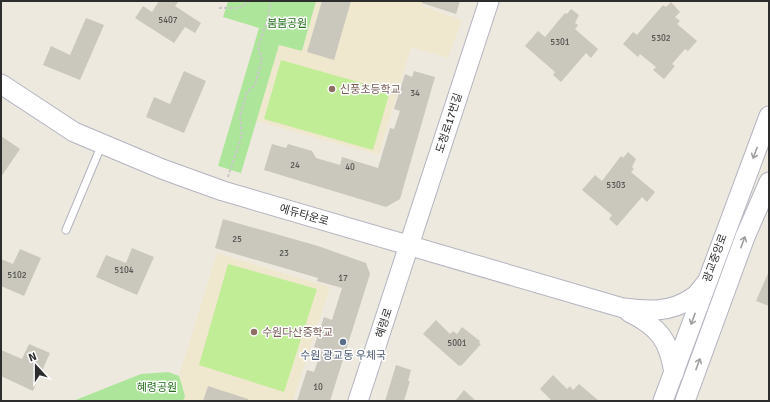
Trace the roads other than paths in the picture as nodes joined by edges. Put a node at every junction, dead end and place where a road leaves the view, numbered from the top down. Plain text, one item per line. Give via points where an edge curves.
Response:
1 (489, 1) edge
2 (1, 84) edge
3 (769, 116) edge
4 (102, 144) junction
5 (769, 182) edge
6 (66, 230) dead end
7 (409, 245) junction
8 (707, 282) junction
9 (623, 308) junction
10 (674, 374) junction
11 (358, 401) edge
12 (663, 401) edge
13 (685, 401) edge

1 - 7 street, 도청로17번길
2 - 4 street, 에듀타운로 via 74,132
3 -> 8 street, 광교중앙로
4 - 6 lane
4 - 7 street, 에듀타운로 via 162,170 223,192
13 -> 5 street, 광교중앙로 via 745,237
7 - 9 street, 에듀타운로
7 - 11 street, 혜령로
8 - 9 street via 693,298 672,307 651,312
8 -> 10 street, 광교중앙로
9 - 10 street via 647,320 660,333 671,353
10 - 12 street, 광교중앙로

